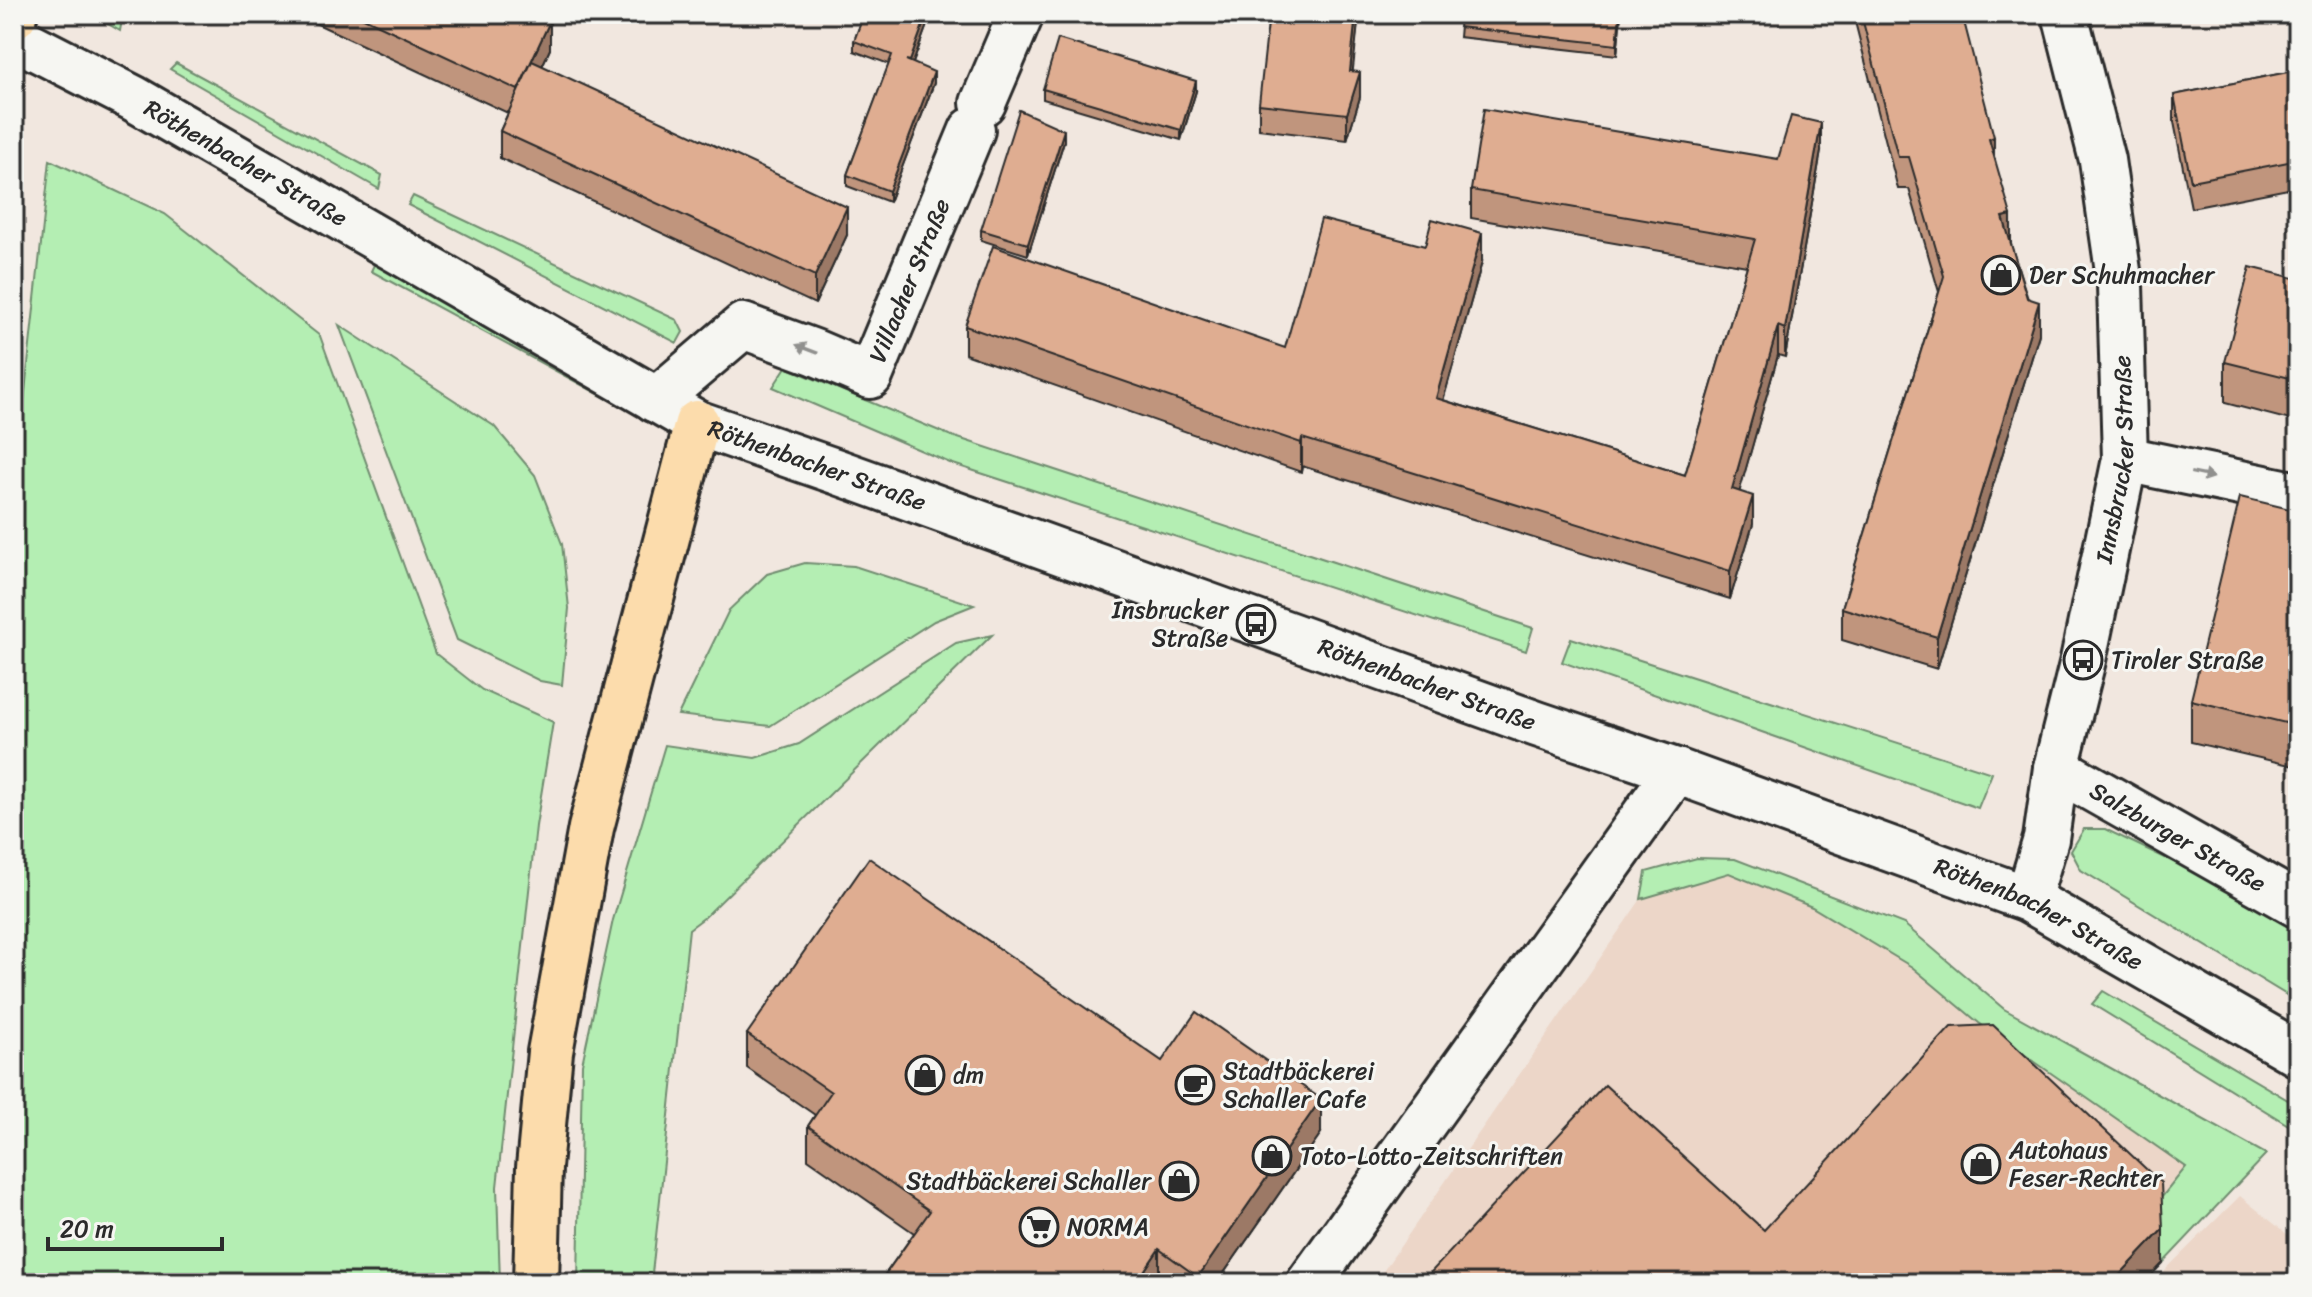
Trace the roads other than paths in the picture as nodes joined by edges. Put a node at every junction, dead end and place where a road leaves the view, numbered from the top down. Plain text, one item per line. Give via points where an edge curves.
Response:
1 (1021, 14) edge
2 (2065, 14) edge
3 (14, 37) edge
4 (656, 400) junction
5 (697, 423) junction
6 (2125, 459) junction
7 (2298, 495) edge
8 (2056, 768) junction
9 (1676, 771) junction
10 (2028, 899) junction
11 (2298, 905) edge
12 (2298, 1054) edge
13 (536, 1283) edge
14 (1309, 1283) edge

1 -> 4 street, Villacher Straße via 870,376 743,326
2 - 6 street, Innsbrucker Straße via 2102,160 2120,285
3 - 4 street, Röthenbacher Straße via 133,98
4 - 5 street, Röthenbacher Straße
5 - 9 street, Röthenbacher Straße
5 - 13 main road via 591,828 550,1052 539,1167
6 -> 7 street
6 - 8 street, Innsbrucker Straße
8 - 10 street, Innsbrucker Straße via 2046,839
8 - 11 street, Salzburger Straße
9 - 10 street, Röthenbacher Straße
9 - 14 street
10 - 12 street, Röthenbacher Straße

